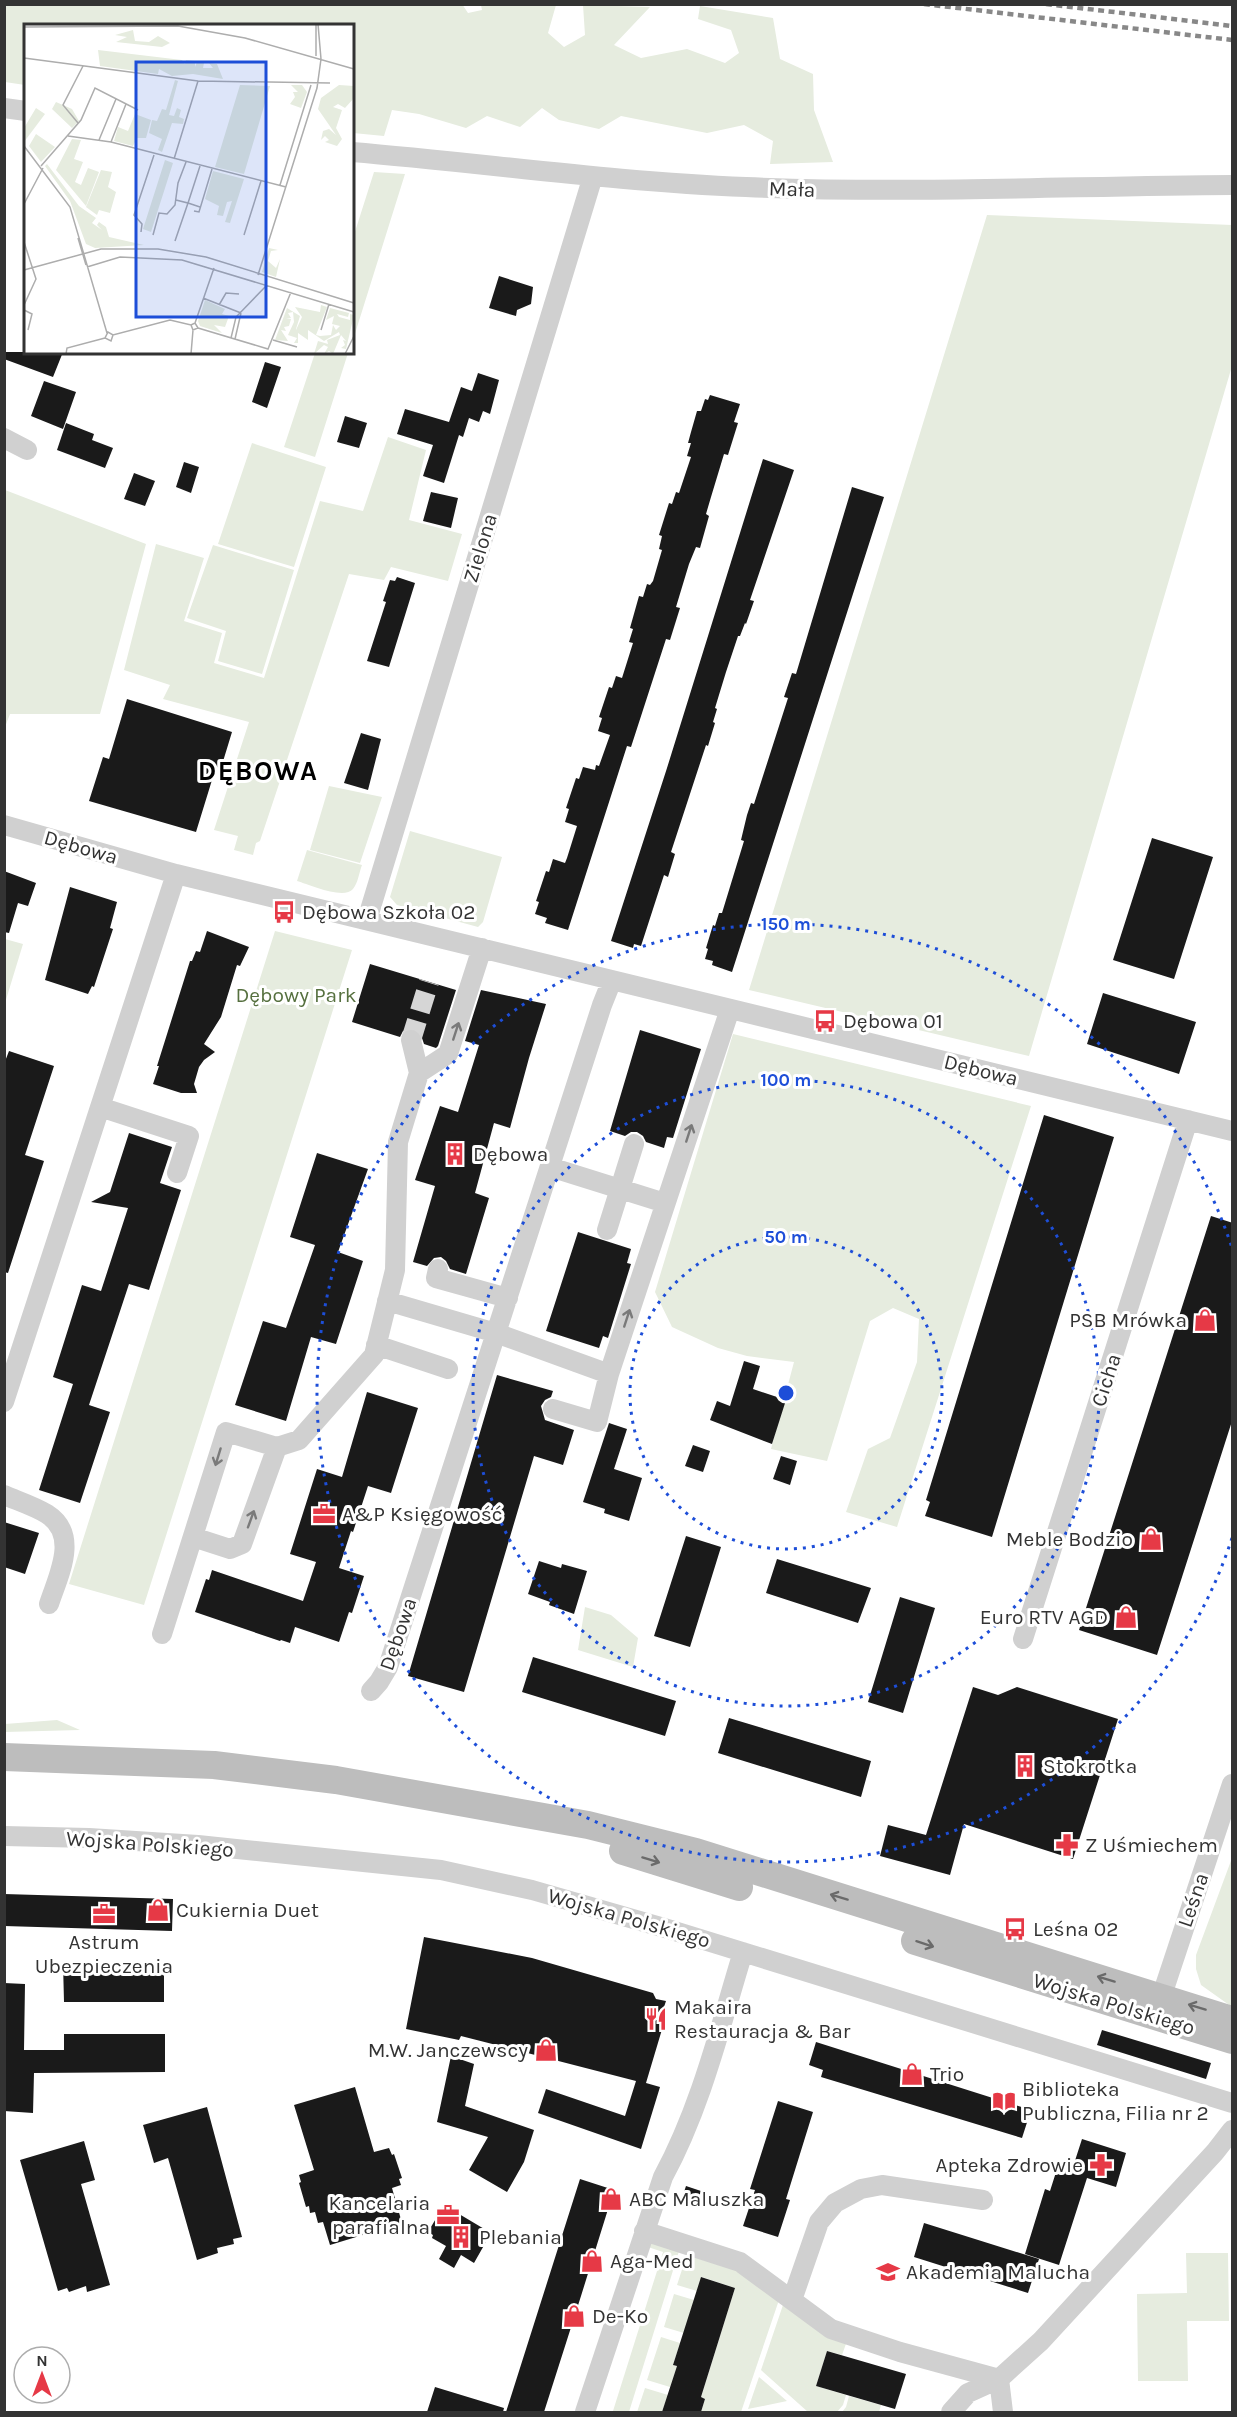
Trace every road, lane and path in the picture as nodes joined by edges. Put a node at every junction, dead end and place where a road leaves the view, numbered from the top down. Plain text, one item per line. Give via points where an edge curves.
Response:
1 (4, 108) edge
2 (24, 111) edge
3 (354, 152) edge
4 (593, 177) junction
5 (1233, 185) edge
6 (4, 438) edge
7 (27, 450) dead end
8 (4, 825) edge
9 (176, 874) junction
10 (367, 920) junction
11 (482, 948) junction
12 (612, 980) junction
13 (730, 1009) junction
14 (411, 1040) tunnel mouth
15 (419, 1072) junction
16 (100, 1107) junction
17 (1188, 1120) junction
18 (1233, 1131) edge
19 (634, 1144) dead end
20 (550, 1167) junction
21 (177, 1173) dead end
22 (620, 1189) junction
23 (665, 1203) junction
24 (607, 1230) dead end
25 (438, 1269) dead end
26 (508, 1298) junction
27 (387, 1301) junction
28 (496, 1333) junction
29 (376, 1345) junction
30 (448, 1369) dead end
31 (609, 1374) junction
32 (4, 1402) edge
33 (553, 1409) dead end
34 (277, 1448) junction
35 (4, 1495) edge
36 (193, 1537) junction
37 (49, 1604) dead end
38 (162, 1634) dead end
39 (1023, 1639) dead end
40 (371, 1691) dead end
41 (4, 1757) edge
42 (1233, 1784) edge
43 (4, 1836) edge
44 (743, 1952) junction
45 (1158, 2007) junction
46 (1233, 2020) edge
47 (1233, 2040) edge
48 (1233, 2103) edge
49 (1233, 2130) edge
50 (983, 2200) dead end
51 (644, 2231) junction
52 (792, 2300) junction
53 (999, 2379) junction
54 (585, 2412) edge
55 (951, 2412) edge
56 (1003, 2412) edge

1 - 2 street
3 - 4 street, Mała
4 - 5 street, Mała via 870,191
4 - 10 street, Zielona
6 - 7 street
8 - 9 street, Dębowa
9 - 10 street, Dębowa
9 - 16 street
10 - 11 street, Dębowa
11 - 12 street, Dębowa
15 -> 11 street via 448,1054
12 - 13 street, Dębowa
12 - 20 street, Dębowa
13 - 17 street, Dębowa
23 -> 13 street
14 - 15 street
15 - 27 street via 398,1142 394,1270
16 - 21 street via 189,1136
16 - 32 street
17 - 18 street, Dębowa
17 - 39 street, Cicha
19 - 22 street
20 - 22 street
20 - 26 street, Dębowa
22 - 23 street
22 - 24 street
31 -> 23 street
25 - 26 street via 436,1278
26 - 28 street, Dębowa
27 - 28 street
27 - 29 street
28 - 31 street
28 - 40 street, Dębowa via 388,1667
29 - 30 street
29 - 34 street via 374,1355 299,1440
31 - 33 street via 597,1422
36 -> 34 street via 230,1549 242,1544
34 -> 36 street via 226,1432
35 - 37 street via 49,1515 63,1533 66,1553
36 - 38 street
41 - 45 main road, Wojska Polskiego via 225,1767 347,1782 588,1825 664,1843
42 - 45 street, Leśna
43 - 44 street, Wojska Polskiego via 198,1845 441,1870 532,1890
44 - 48 street, Wojska Polskiego
44 - 51 street via 692,2114
46 -> 45 main road, Wojska Polskiego
45 - 47 main road, Wojska Polskiego
49 - 53 street via 1041,2341
50 - 52 street via 882,2185 861,2189 835,2202 819,2222
51 - 52 street via 740,2262
51 - 54 street
52 - 53 street via 831,2329
53 - 55 street via 968,2393
53 - 56 street

